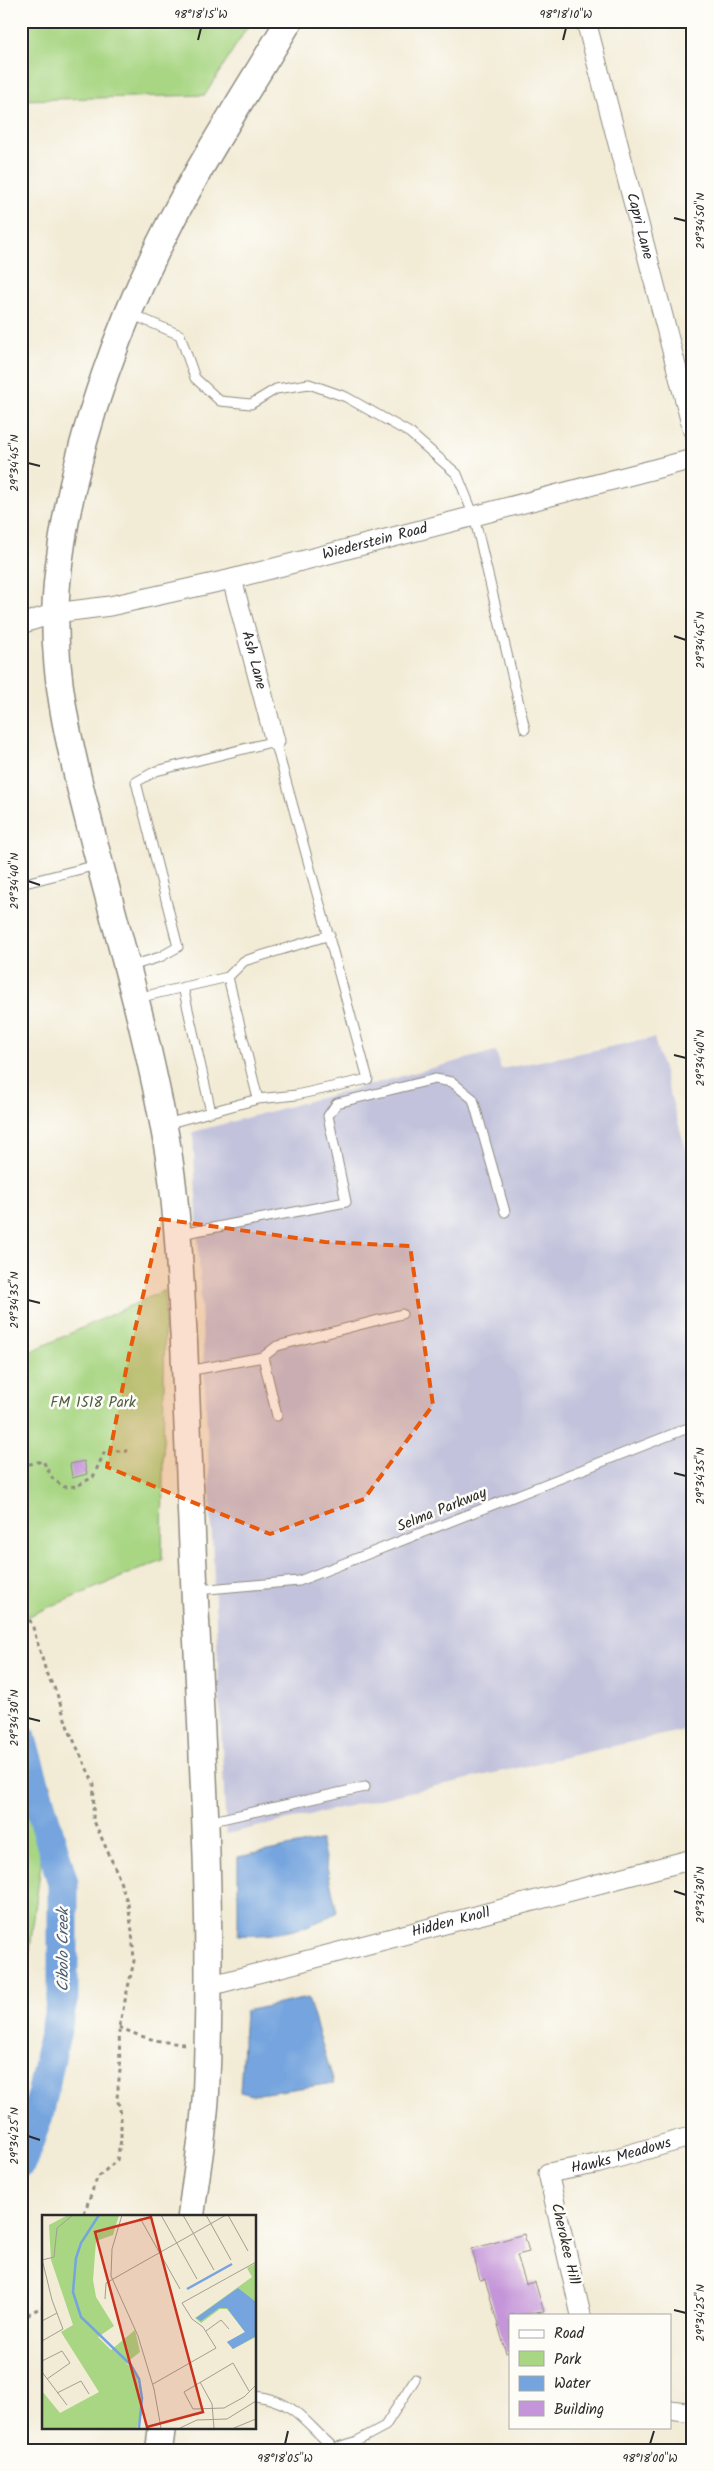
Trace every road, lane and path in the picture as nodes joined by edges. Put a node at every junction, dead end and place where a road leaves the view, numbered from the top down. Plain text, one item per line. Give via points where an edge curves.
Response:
1 (289, 21) edge
2 (586, 21) edge
3 (130, 313) junction
4 (693, 432) edge
5 (693, 459) edge
6 (474, 516) junction
7 (232, 579) junction
8 (55, 613) junction
9 (21, 624) edge
10 (525, 729) dead end
11 (275, 741) junction
12 (100, 865) junction
13 (21, 884) edge
14 (330, 935) junction
15 (126, 968) junction
16 (228, 977) junction
17 (183, 987) junction
18 (134, 998) junction
19 (258, 1099) junction
20 (211, 1112) junction
21 (163, 1125) junction
22 (505, 1212) dead end
23 (178, 1235) junction
24 (402, 1314) dead end
25 (263, 1357) junction
26 (186, 1371) junction
27 (277, 1416) dead end
28 (693, 1426) edge
29 (128, 1450) dead end
30 (21, 1466) edge
31 (195, 1590) junction
32 (21, 1606) edge
33 (365, 1787) dead end
34 (205, 1823) junction
35 (693, 1860) edge
36 (209, 1986) junction
37 (119, 2026) junction
38 (207, 2044) junction
39 (693, 2136) edge
40 (548, 2173) joint
41 (83, 2215) edge
42 (191, 2215) edge
43 (42, 2307) edge
44 (581, 2314) edge
45 (21, 2330) edge
46 (416, 2379) dead end
47 (256, 2396) edge
48 (672, 2410) edge
49 (693, 2412) edge
50 (162, 2428) edge
51 (159, 2450) edge

1 - 3 main road via 193,180
2 - 4 street, Capri Lane
3 - 6 lane via 180,335 195,378 220,401 250,404 276,389 309,384 346,397 410,433 457,474
3 - 8 main road via 80,453 64,534
5 - 6 street, Wiederstein Road
6 - 7 street, Wiederstein Road
6 - 10 lane
7 - 8 street, Wiederstein Road via 110,606
7 - 11 street, Ash Lane
8 - 9 street, Wiederstein Road
8 - 12 main road via 63,708
11 - 14 lane
11 - 15 lane via 156,771 136,782 178,947 160,957
12 - 13 lane
12 - 15 main road
14 - 16 lane via 244,961
14 - 19 lane via 368,1079
15 - 18 main road
16 - 17 lane
16 - 19 lane
17 - 18 lane
17 - 20 lane
18 - 21 main road
19 - 20 lane
20 - 21 lane
21 - 23 main road
22 - 23 lane via 473,1099 452,1082 435,1079 337,1103 328,1116 346,1202
23 - 26 main road
24 - 25 lane via 277,1346
25 - 26 lane
25 - 27 lane
26 - 31 main road
28 - 31 lane, Selma Parkway via 299,1581
29 - 30 path via 104,1451 93,1477 77,1486 64,1487 53,1479 43,1461
31 - 34 main road
32 - 37 path via 32,1624 47,1675 94,1784 93,1819 128,1904 134,1960
33 - 34 lane
34 - 36 main road
35 - 36 street, Hidden Knoll
36 - 38 main road
37 - 38 path via 165,2044
37 - 41 path via 119,2153 117,2160 97,2178
38 - 42 main road via 206,2100
39 - 40 street, Hawks Meadows via 596,2164
40 - 44 street, Cherokee Hill
43 - 45 path via 30,2313
46 - 47 lane via 385,2426 355,2442 334,2448 314,2432 301,2414 273,2398
48 - 49 street
50 - 51 main road

